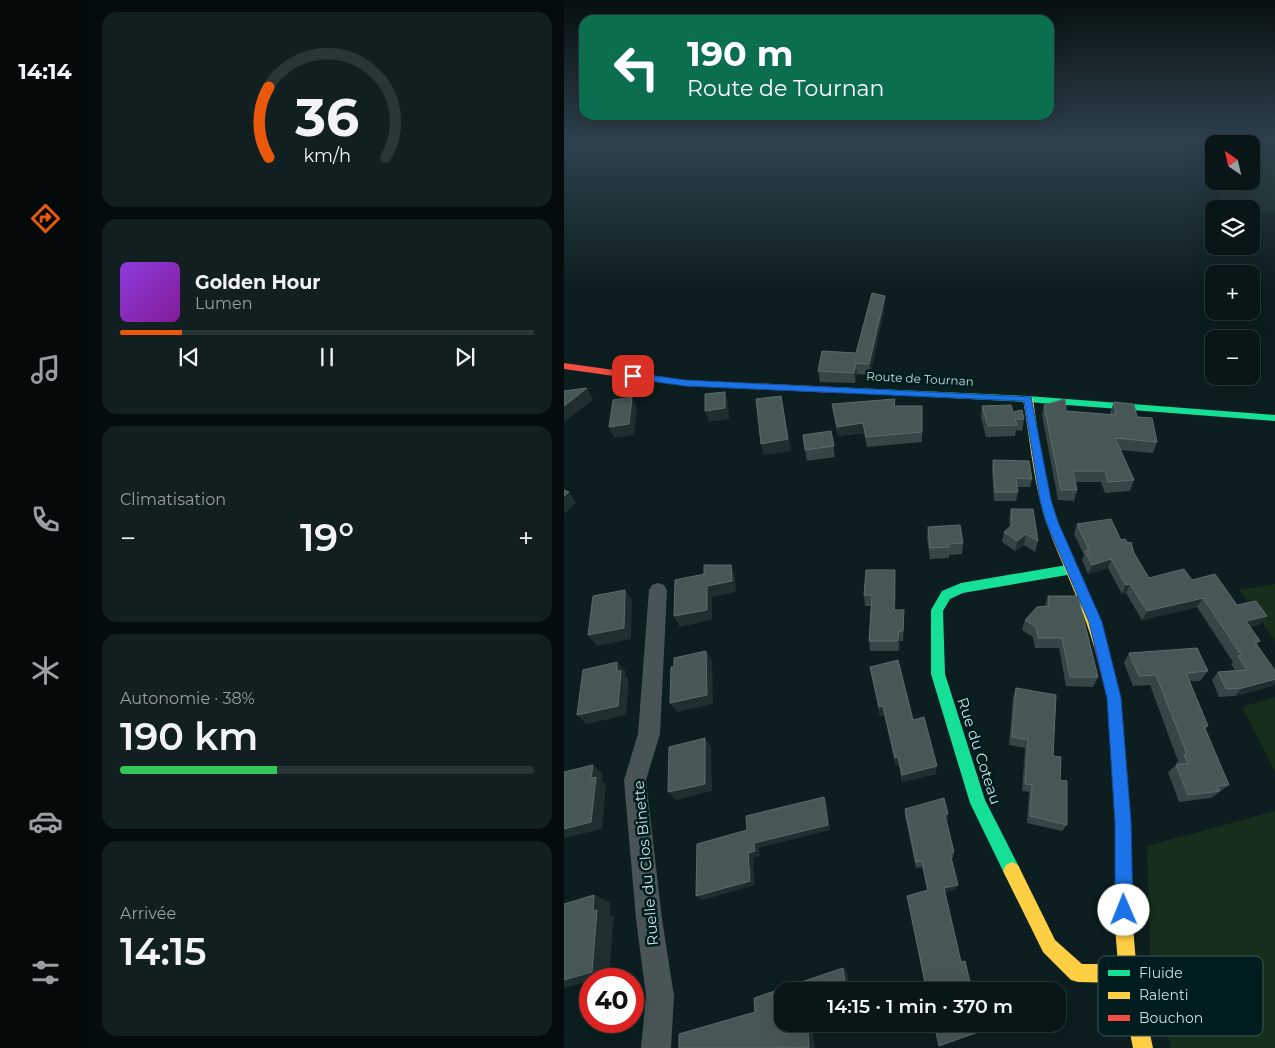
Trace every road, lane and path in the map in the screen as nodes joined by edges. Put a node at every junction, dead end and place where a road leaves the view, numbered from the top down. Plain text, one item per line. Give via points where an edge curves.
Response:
1 (564, 366) edge
2 (1028, 399) junction
3 (1275, 418) edge
4 (1073, 569) junction
5 (658, 590) dead end
6 (1126, 956) edge
7 (1098, 973) edge
8 (656, 1048) edge

1 - 2 street, Route de Tournan via 685,383
2 - 3 street, Route de Tournan
2 - 4 street via 1045,500
4 - 6 street via 1096,622 1114,698 1123,822
4 - 7 street, Rue du Coteau via 962,588 946,595 937,610 938,674 978,803 1048,946 1078,973
5 - 8 street, Ruelle du Clos Binette via 649,734 635,780 660,996

